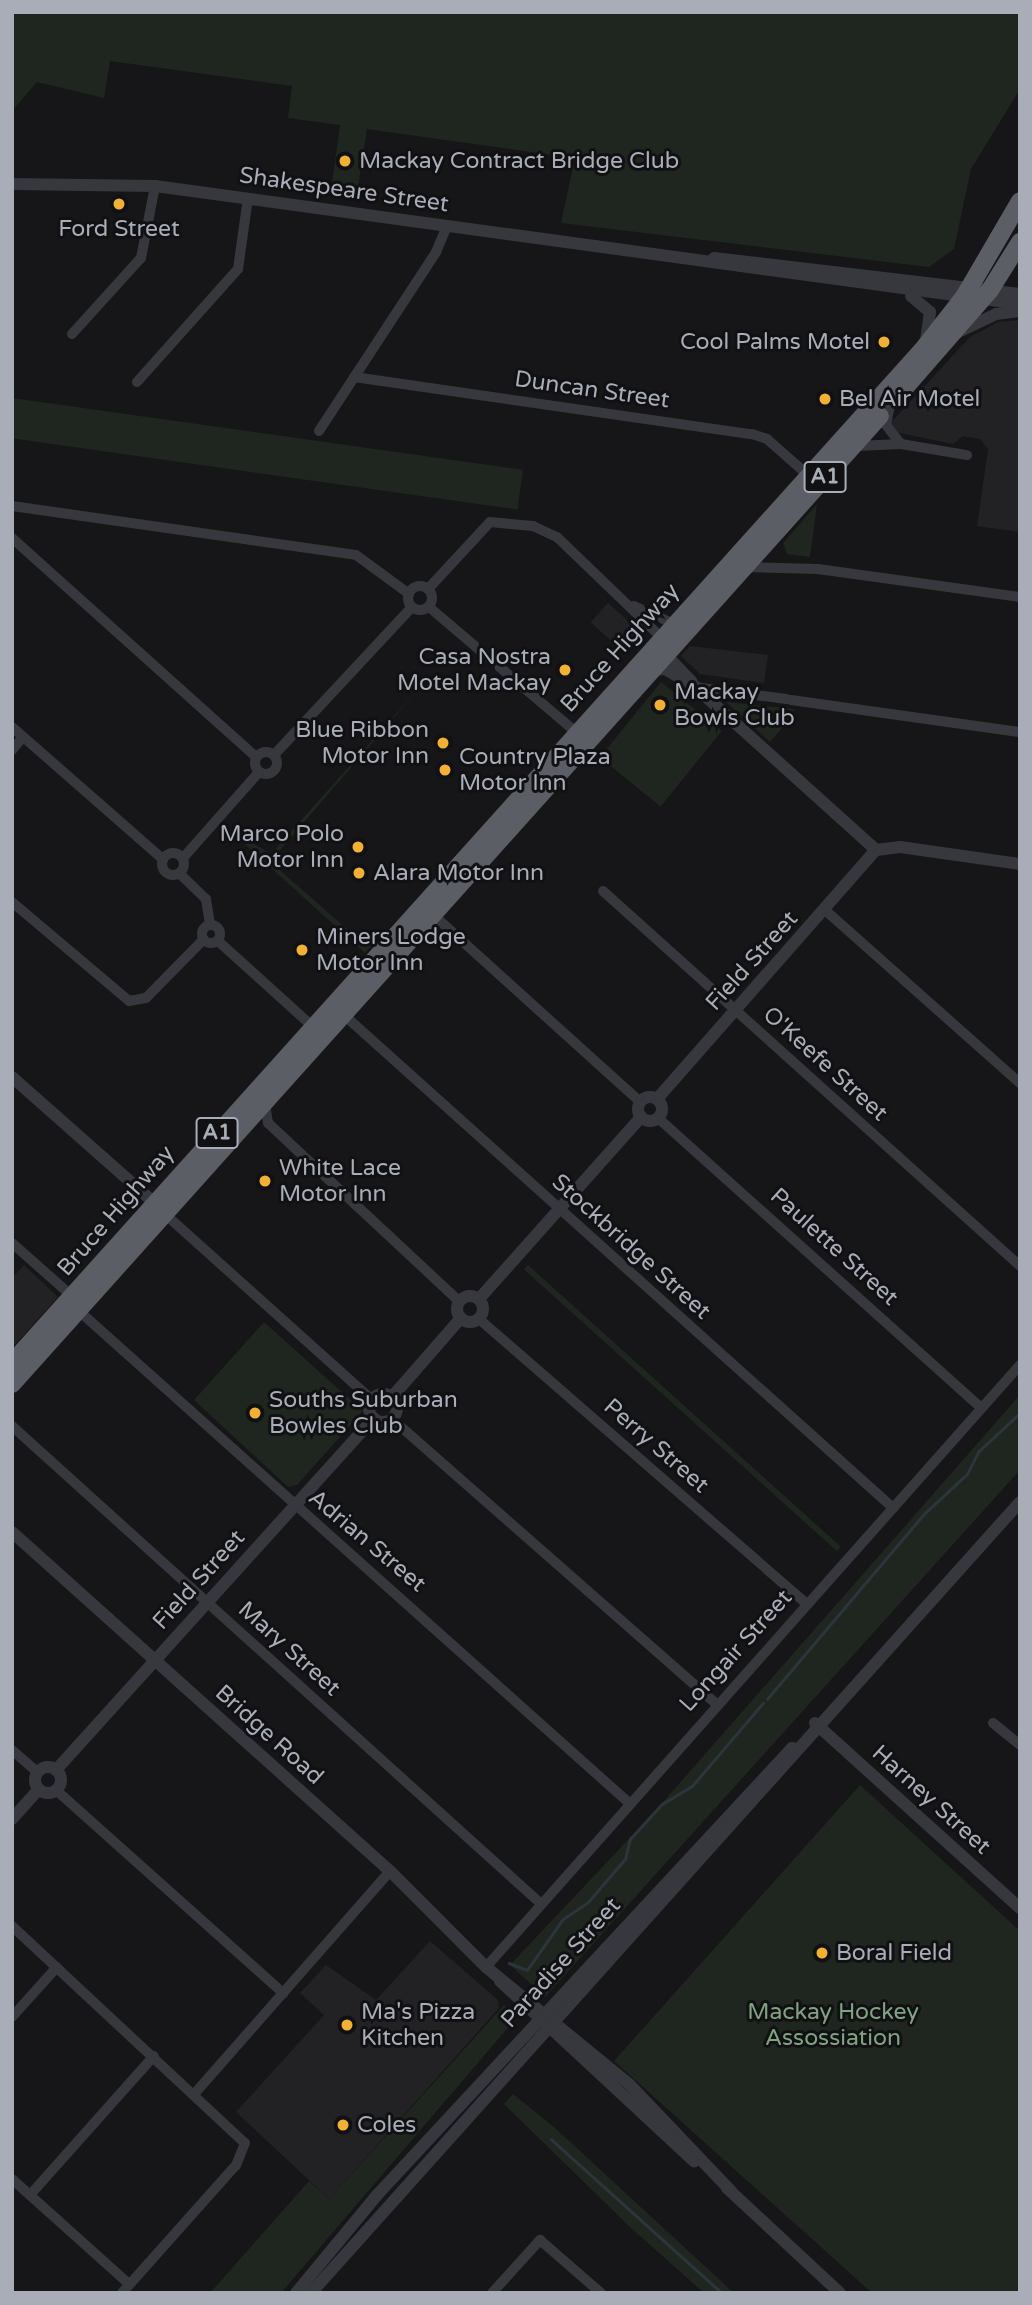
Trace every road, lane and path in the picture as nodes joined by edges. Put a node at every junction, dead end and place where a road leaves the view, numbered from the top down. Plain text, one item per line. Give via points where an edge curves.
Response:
1 (12, 184) edge
2 (155, 186) junction
3 (248, 198) junction
4 (1020, 201) edge
5 (447, 226) junction
6 (1020, 242) edge
7 (668, 256) junction
8 (893, 290) junction
9 (977, 293) junction
10 (1020, 294) edge
11 (1020, 304) edge
12 (1020, 311) edge
13 (72, 334) dead end
14 (950, 337) junction
15 (924, 348) junction
16 (354, 377) junction
17 (137, 382) dead end
18 (890, 405) junction
19 (318, 431) dead end
20 (901, 444) junction
21 (848, 452) junction
22 (967, 455) dead end
23 (809, 476) junction
24 (12, 506) edge
25 (12, 538) edge
26 (767, 542) junction
27 (782, 567) junction
28 (744, 568) junction
29 (428, 589) junction
30 (409, 594) junction
31 (1020, 597) edge
32 (632, 604) junction
33 (412, 607) junction
34 (429, 607) junction
35 (674, 624) junction
36 (664, 646) junction
37 (653, 670) junction
38 (694, 686) junction
39 (12, 727) edge
40 (580, 729) junction
41 (1020, 732) edge
42 (23, 737) junction
43 (12, 750) edge
44 (274, 755) junction
45 (256, 757) junction
46 (259, 772) junction
47 (876, 850) junction
48 (183, 858) junction
49 (163, 859) junction
50 (1020, 864) edge
51 (180, 874) junction
52 (603, 891) dead end
53 (12, 902) edge
54 (429, 910) junction
55 (825, 910) junction
56 (210, 925) junction
57 (203, 940) junction
58 (218, 942) junction
59 (735, 1012) junction
60 (344, 1015) junction
61 (312, 1025) junction
62 (12, 1077) edge
63 (1020, 1083) edge
64 (657, 1099) junction
65 (639, 1101) junction
66 (265, 1104) junction
67 (641, 1117) junction
68 (658, 1118) junction
69 (246, 1125) junction
70 (275, 1129) junction
71 (161, 1209) junction
72 (557, 1210) junction
73 (12, 1243) edge
74 (1020, 1266) edge
75 (479, 1299) junction
76 (459, 1301) junction
77 (76, 1304) junction
78 (461, 1318) junction
79 (479, 1319) junction
80 (12, 1363) edge
81 (1020, 1365) edge
82 (12, 1384) edge
83 (392, 1397) junction
84 (372, 1400) junction
85 (981, 1408) junction
86 (373, 1418) junction
87 (392, 1419) junction
88 (12, 1426) edge
89 (1020, 1502) edge
90 (294, 1507) junction
91 (893, 1508) junction
92 (12, 1532) edge
93 (206, 1603) junction
94 (807, 1604) junction
95 (155, 1661) junction
96 (716, 1704) junction
97 (993, 1723) dead end
98 (818, 1725) junction
99 (1020, 1745) edge
100 (12, 1750) edge
101 (56, 1770) junction
102 (37, 1772) junction
103 (39, 1789) junction
104 (56, 1790) junction
105 (628, 1802) junction
106 (12, 1819) edge
107 (390, 1871) junction
108 (539, 1902) junction
109 (1020, 1908) edge
110 (12, 1926) edge
111 (57, 1967) junction
112 (489, 1970) junction
113 (283, 1993) junction
114 (12, 2017) edge
115 (547, 2021) junction
116 (154, 2056) junction
117 (197, 2092) junction
118 (12, 2179) edge
119 (30, 2195) junction
120 (126, 2288) edge
121 (839, 2292) edge
122 (296, 2293) edge
123 (311, 2293) edge
124 (492, 2293) edge
125 (601, 2293) edge

1 - 2 street, Shakespeare Street
2 - 3 street, Shakespeare Street
2 - 13 street via 141,258
3 - 5 street, Shakespeare Street
3 - 17 street via 238,269
4 - 9 highway, Bruce Highway / A1
5 - 7 street, Shakespeare Street
5 - 16 street via 436,252
6 - 9 highway, Bruce Highway / A1
7 - 8 street, Shakespeare Street
7 - 9 street, Shakespeare Street via 794,264
8 - 9 street, Shakespeare Street
8 - 15 street via 920,300 930,312
9 - 10 street, Shakespeare Street
9 - 11 street, Shakespeare Street
9 - 14 highway, Bruce Highway / A1
9 - 15 highway, Bruce Highway / A1
12 - 14 street via 991,315
14 - 18 highway, Bruce Highway / A1
15 - 23 highway, Bruce Highway / A1
16 - 19 street
16 - 23 street, Duncan Street via 752,434 767,439
18 - 20 street via 886,425
18 - 21 highway, Bruce Highway / A1
20 - 21 street via 865,443
20 - 22 street
21 - 26 highway, Bruce Highway / A1
23 - 35 highway, Bruce Highway / A1
24 - 30 street via 356,555
25 - 45 street
26 - 27 street via 769,558
26 - 28 highway, Bruce Highway / A1
27 - 28 street
27 - 31 street
28 - 36 highway, Bruce Highway / A1
29 - 30 street via 415,587
29 - 32 street via 481,527 501,521 557,537
29 - 34 street
30 - 33 street
32 - 35 street
32 - 36 street
33 - 34 street
33 - 44 street
34 - 40 street
35 - 36 highway, Bruce Highway / A1
36 - 37 highway, Bruce Highway / A1
36 - 38 street
36 - 40 highway, Bruce Highway
37 - 38 street via 666,669
37 - 54 highway, Bruce Highway / A1
38 - 41 street
38 - 47 street
39 - 42 street
40 - 54 highway, Bruce Highway / A1
42 - 43 street
42 - 49 street
44 - 45 street
44 - 46 street via 274,770
45 - 46 street
46 - 48 street
47 - 50 street via 900,847
47 - 55 street, Field Street
48 - 49 street via 171,853
48 - 51 street
49 - 51 street via 166,873
51 - 56 street via 206,899
52 - 59 street, O'Keefe Street
53 - 57 street via 129,1001 146,998
54 - 60 highway, Bruce Highway / A1
54 - 61 highway, Bruce Highway / A1
54 - 65 street
55 - 59 street, Field Street
55 - 63 street
56 - 57 street
56 - 58 street via 220,932
57 - 58 street
58 - 61 street
59 - 64 street, Field Street
59 - 74 street, O'Keefe Street
60 - 66 highway, Bruce Highway / A1
60 - 72 street, Stockbridge Street
61 - 71 highway, Bruce Highway / A1
62 - 71 street
64 - 65 street
64 - 68 street
65 - 67 street
66 - 69 highway, Bruce Highway / A1
66 - 70 street via 265,1118
67 - 68 street
67 - 72 street
68 - 85 street, Paulette Street
69 - 70 street
69 - 71 highway, Bruce Highway / A1
70 - 76 street
71 - 77 highway, Bruce Highway / A1
71 - 84 street
72 - 75 street
72 - 91 street, Stockbridge Street
73 - 77 street, Adrian Street
75 - 76 street
75 - 79 street
76 - 78 street
77 - 80 highway, Bruce Highway / A1
77 - 82 highway, Bruce Highway / A1
77 - 90 street, Adrian Street
78 - 79 street
78 - 83 street
79 - 94 street, Perry Street
81 - 85 street, Longair Street
83 - 84 street
83 - 87 street via 397,1408
84 - 86 street
85 - 91 street, Longair Street
86 - 87 street
86 - 90 street, Field Street
87 - 96 street
88 - 93 street, Mary Street
89 - 98 street, Paradise Street
90 - 93 street, Field Street
90 - 105 street, Adrian Street
91 - 94 street, Longair Street
92 - 95 street, Bridge Road
93 - 95 street, Field Street
93 - 108 street, Mary Street
94 - 96 street, Longair Street
95 - 101 street, Field Street
95 - 107 street, Bridge Road
96 - 105 street, Longair Street
97 - 99 street
98 - 109 street, Harney Street
98 - 115 street, Paradise Street
100 - 102 street
101 - 102 street
101 - 104 street
102 - 103 street
103 - 104 street
103 - 106 street
104 - 113 street
105 - 108 street, Longair Street
107 - 112 street, Bridge Road
107 - 113 street
108 - 112 street, Longair Street
110 - 111 street
111 - 114 street
111 - 116 street
112 - 115 street, Bridge Road
113 - 117 street
115 - 121 street, Bridge Road via 629,2084 732,2192
115 - 122 street, Paradise Street
115 - 123 street, Paradise Street
116 - 117 street
116 - 119 street
117 - 120 street via 246,2148
118 - 119 street
119 - 120 street
124 - 125 street via 540,2240

